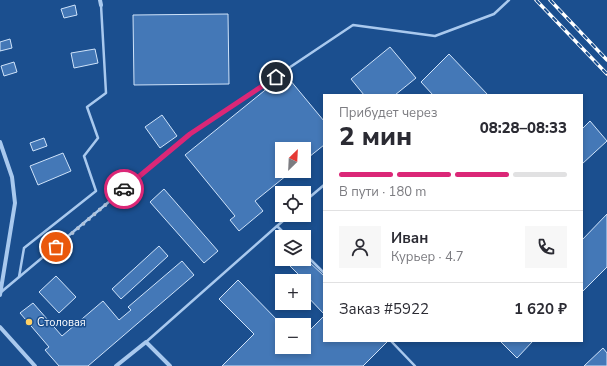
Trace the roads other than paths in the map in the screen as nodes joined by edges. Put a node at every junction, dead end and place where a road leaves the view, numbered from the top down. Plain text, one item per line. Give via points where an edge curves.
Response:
1 (509, 0) edge
2 (101, 2) edge
3 (0, 142) edge
4 (323, 186) edge
5 (311, 196) edge
6 (282, 222) edge
7 (277, 226) junction
8 (281, 230) edge
9 (311, 260) edge
10 (323, 272) edge
11 (19, 277) junction
12 (0, 294) edge
13 (0, 327) edge
14 (146, 342) junction
15 (392, 342) edge
16 (35, 366) edge
17 (116, 366) edge
18 (170, 366) edge
19 (415, 366) edge

1 - 11 lane via 494,14 435,36 353,25 190,134
2 - 11 lane via 106,93 87,107 98,138 84,156 96,191 24,248
3 - 12 street via 12,177 15,203
4 - 5 lane
6 - 7 lane
7 - 8 lane
7 - 14 lane
9 - 10 lane
11 - 12 lane
13 - 16 street
14 - 17 street
14 - 18 street
15 - 19 lane

